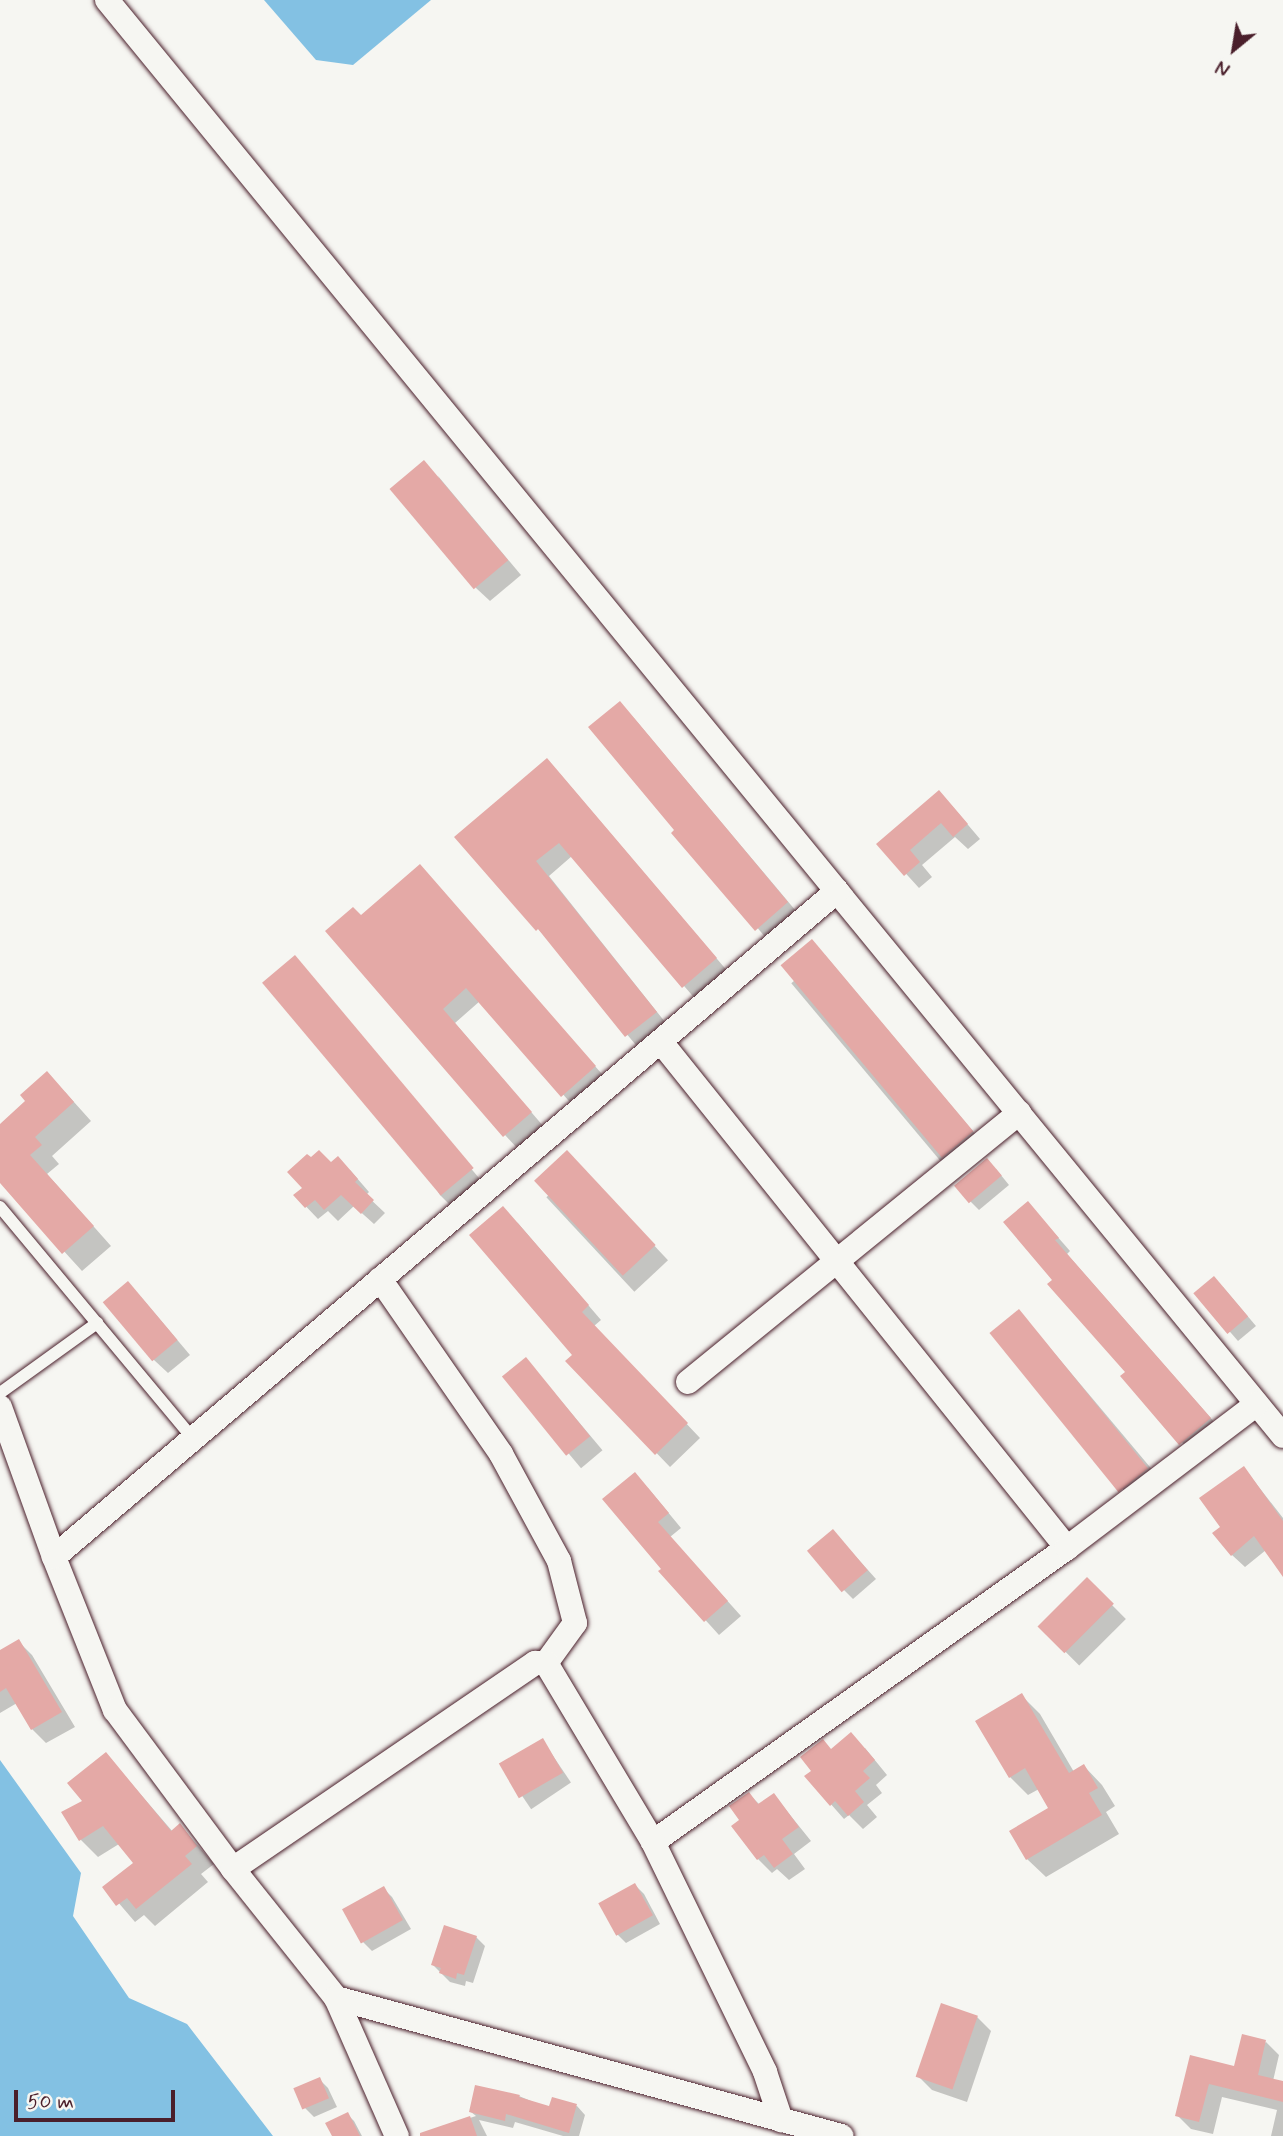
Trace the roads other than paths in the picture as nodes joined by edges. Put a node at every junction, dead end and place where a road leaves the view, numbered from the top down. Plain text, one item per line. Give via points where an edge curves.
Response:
1 (107, 0) edge
2 (837, 891) junction
3 (661, 1042) junction
4 (1019, 1114) junction
5 (0, 1206) edge
6 (838, 1261) junction
7 (380, 1279) junction
8 (97, 1323) junction
9 (688, 1382) dead end
10 (0, 1393) edge
11 (1257, 1404) junction
12 (0, 1407) edge
13 (1283, 1436) edge
14 (193, 1439) junction
15 (1067, 1548) junction
16 (54, 1557) junction
17 (547, 1662) junction
18 (653, 1842) junction
19 (233, 1869) junction
20 (336, 1998) junction
21 (781, 2120) junction
22 (397, 2136) edge
23 (841, 2136) edge

1 - 2 street
2 - 3 street
2 - 4 street
3 - 6 street
3 - 7 street
4 - 6 street
4 - 11 street
5 - 8 lane
6 - 9 street
6 - 15 street
7 - 14 street
7 - 17 street via 501,1454 559,1562 575,1623
8 - 10 lane
8 - 14 lane
11 - 13 street
11 - 15 street
12 - 16 street
14 - 16 street
15 - 18 street
16 - 19 street via 116,1710
17 - 18 street
17 - 19 street via 534,1663
18 - 21 street via 765,2072
19 - 20 street
20 - 21 street
20 - 22 street
21 - 23 street

